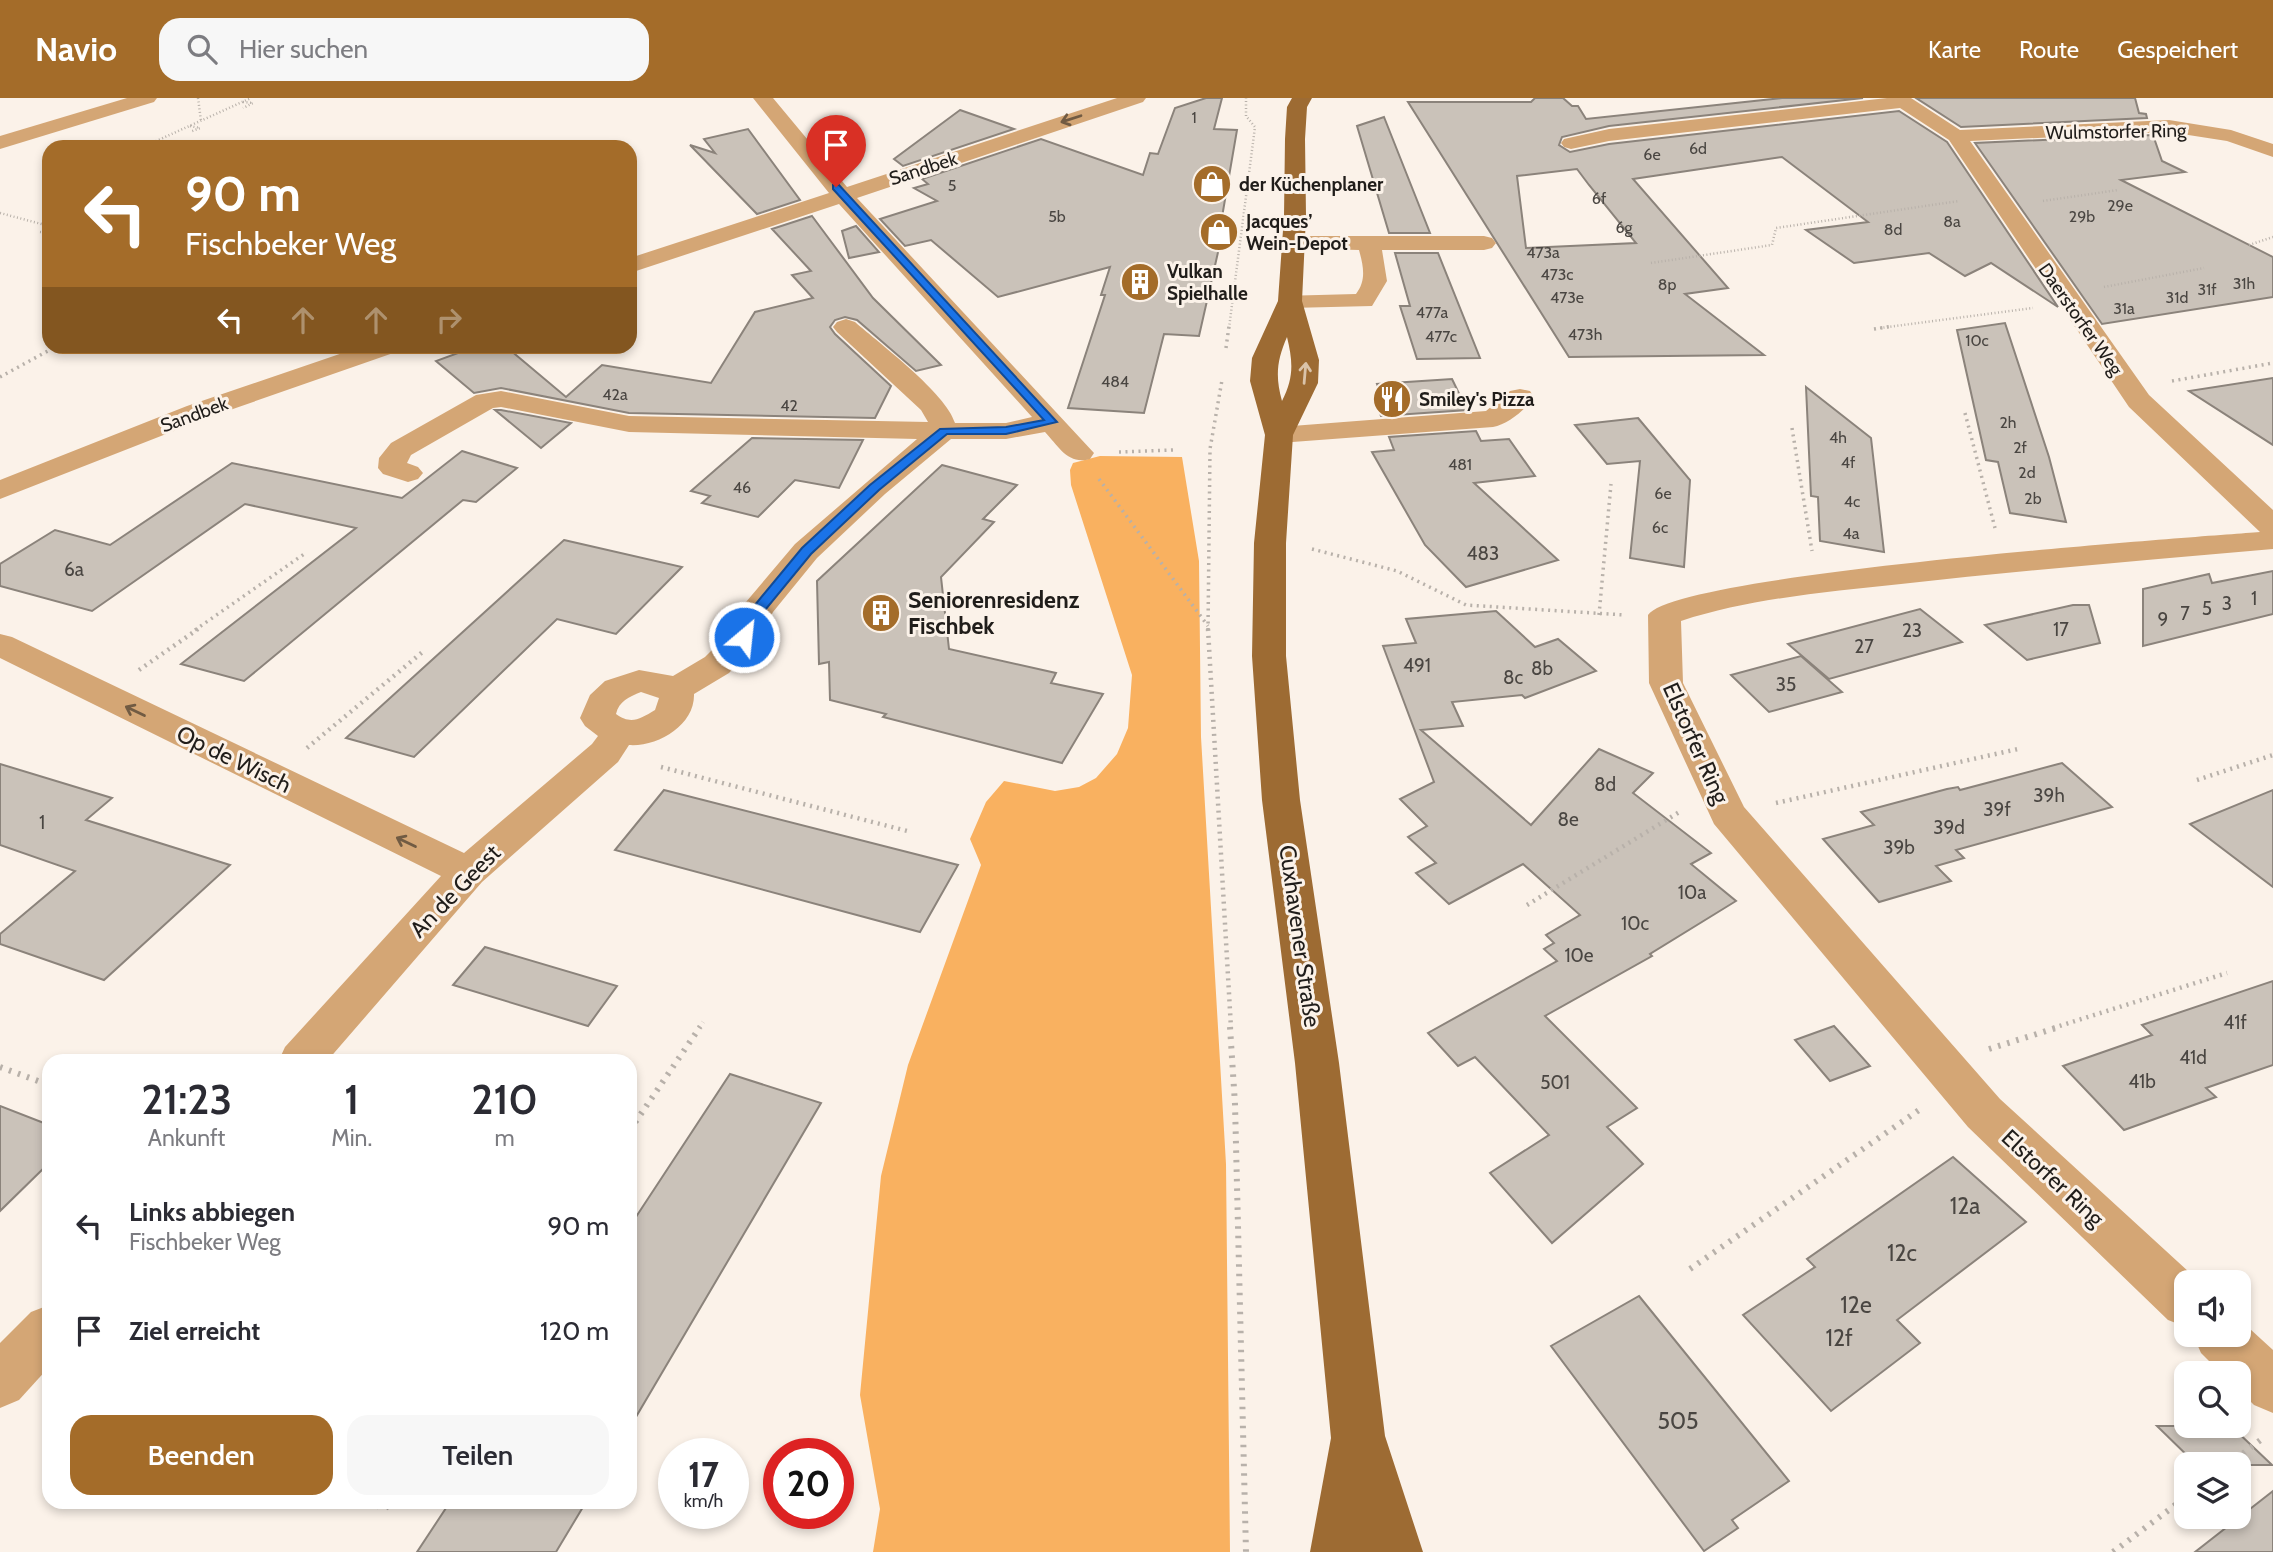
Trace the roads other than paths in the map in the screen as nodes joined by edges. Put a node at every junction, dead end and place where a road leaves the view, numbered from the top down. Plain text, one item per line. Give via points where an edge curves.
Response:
1 (147, 98) edge
2 (764, 98) edge
3 (1136, 98) edge
4 (1900, 100) edge
5 (1297, 101) edge
6 (34, 133) junction
7 (1956, 136) junction
8 (46, 140) edge
9 (0, 143) edge
10 (1571, 143) dead end
11 (2273, 151) edge
12 (842, 194) junction
13 (1294, 243) junction
14 (1368, 243) junction
15 (1484, 243) dead end
16 (637, 264) edge
17 (1290, 301) junction
18 (846, 327) dead end
19 (367, 354) edge
20 (1520, 397) dead end
21 (1052, 422) junction
22 (944, 431) junction
23 (1279, 435) junction
24 (1080, 453) road end
25 (408, 473) dead end
26 (0, 491) edge
27 (2273, 527) edge
28 (2273, 540) edge
29 (0, 645) edge
30 (674, 690) junction
31 (619, 732) junction
32 (468, 872) junction
33 (306, 1054) edge
34 (2174, 1292) edge
35 (42, 1337) edge
36 (2232, 1347) edge
37 (0, 1381) edge
38 (2273, 1386) edge
39 (1358, 1436) junction
40 (1339, 1552) edge
41 (1394, 1552) edge

1 - 6 street
2 - 12 street
3 -> 12 street, Sandbek
4 - 7 street, Daerstorfer Weg
4 - 10 street, Daerstorfer Weg
5 - 13 main road, Cuxhavener Straße
6 - 8 street
6 - 9 street
7 - 11 street, Wulmstorfer Ring via 2169,127 2231,136
7 - 27 street, Daerstorfer Weg via 2130,389
12 - 16 street, Sandbek
12 - 21 street
13 - 14 street
13 - 17 main road, Cuxhavener Straße
14 - 15 street
14 - 17 street via 1378,275 1372,293 1363,301
17 - 23 main road, Cuxhavener Straße via 1265,358 1263,381
23 -> 17 main road, Cuxhavener Straße via 1305,383 1306,360
18 - 22 street via 931,404
19 - 26 street, Sandbek via 197,412
20 - 23 street via 1493,419
21 - 22 street via 1006,431
21 - 24 street
22 - 25 street via 629,424 501,399 486,401 401,449 393,458 393,468
22 - 30 street via 806,551 758,609 744,637 717,665
23 - 39 main road, Cuxhavener Straße via 1270,543 1269,656 1281,800 1317,1063
28 - 34 street, Elstorfer Ring via 1840,582 1693,605 1664,615 1666,682 1722,802 1984,1113
32 -> 29 street, Op de Wisch
30 - 31 street via 678,706 670,718 646,730
30 - 31 street via 657,681 639,681 607,695 598,706 598,718 605,727
31 - 32 street, An de Geest via 605,753
32 - 33 street, An de Geest
35 - 37 street
36 - 38 street
39 - 40 main road, Cuxhavener Straße
39 - 41 main road, Cuxhavener Straße

